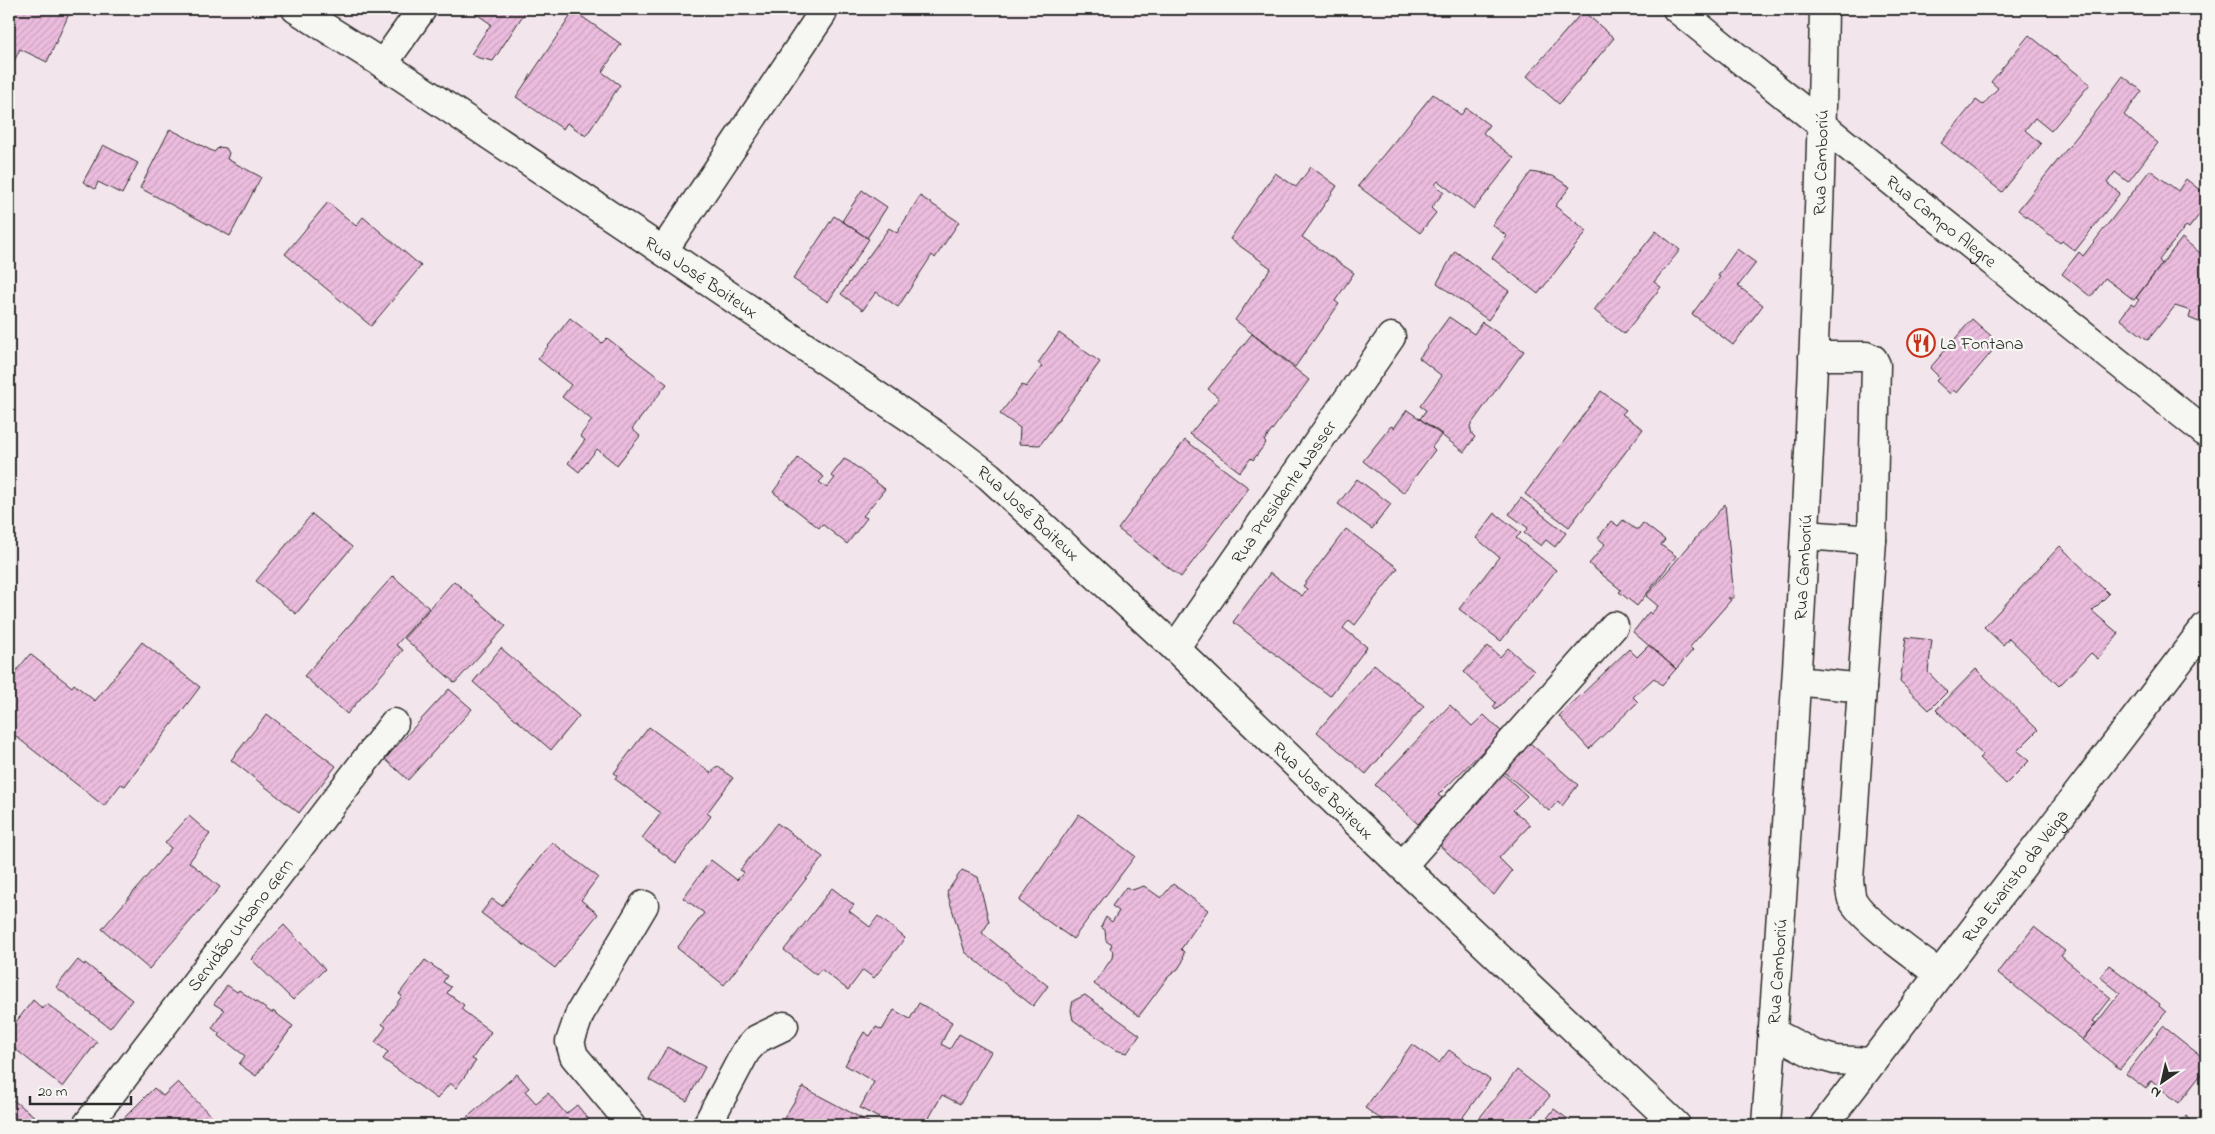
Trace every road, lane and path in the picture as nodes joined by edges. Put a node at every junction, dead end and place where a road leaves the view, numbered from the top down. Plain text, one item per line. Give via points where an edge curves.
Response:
1 (296, 9) edge
2 (422, 9) edge
3 (1677, 9) edge
4 (1824, 9) edge
5 (822, 14) dead end
6 (384, 64) junction
7 (1822, 124) junction
8 (663, 251) junction
9 (1391, 337) dead end
10 (1813, 356) junction
11 (2206, 433) edge
12 (1805, 535) junction
13 (1872, 540) junction
14 (1614, 626) dead end
15 (2206, 626) edge
16 (1175, 648) junction
17 (1797, 681) junction
18 (1862, 688) junction
19 (394, 722) dead end
20 (1402, 866) junction
21 (644, 905) dead end
22 (1939, 974) junction
23 (784, 1026) dead end
24 (1772, 1032) junction
25 (1872, 1062) junction
26 (87, 1125) edge
27 (632, 1125) edge
28 (708, 1125) edge
29 (1676, 1125) edge
30 (1766, 1125) edge
31 (1824, 1125) edge

1 - 6 street, Rua José Boiteux
2 - 6 street
3 - 7 street, Rua Campo Alegre
4 - 7 street, Rua Camboriú
5 - 8 street
6 - 8 street, Rua José Boiteux
7 - 10 street, Rua Camboriú
7 - 11 street, Rua Campo Alegre
8 - 16 street, Rua José Boiteux via 934,434 990,476
9 - 16 street, Rua Presidente Nasser
10 - 12 street, Rua Camboriú
10 - 13 street via 1866,356 1876,365
12 - 13 street
12 - 17 street, Rua Camboriú
13 - 18 street
14 - 20 street
15 - 22 street, Rua Evaristo da Veiga
16 - 20 street, Rua José Boiteux
17 - 18 street
17 - 24 street, Rua Camboriú
18 - 22 street via 1850,880 1852,898 1870,920
19 - 26 street, Servidão Urbano Gern
20 - 29 street, Rua José Boiteux
21 - 27 street via 580,1013 570,1042 574,1056
22 - 25 street, Rua Evaristo da Veiga
23 - 28 street via 757,1039 746,1052
24 - 25 street via 1814,1054 1835,1060
24 - 30 street, Rua Camboriú
25 - 31 street, Rua Evaristo da Veiga

